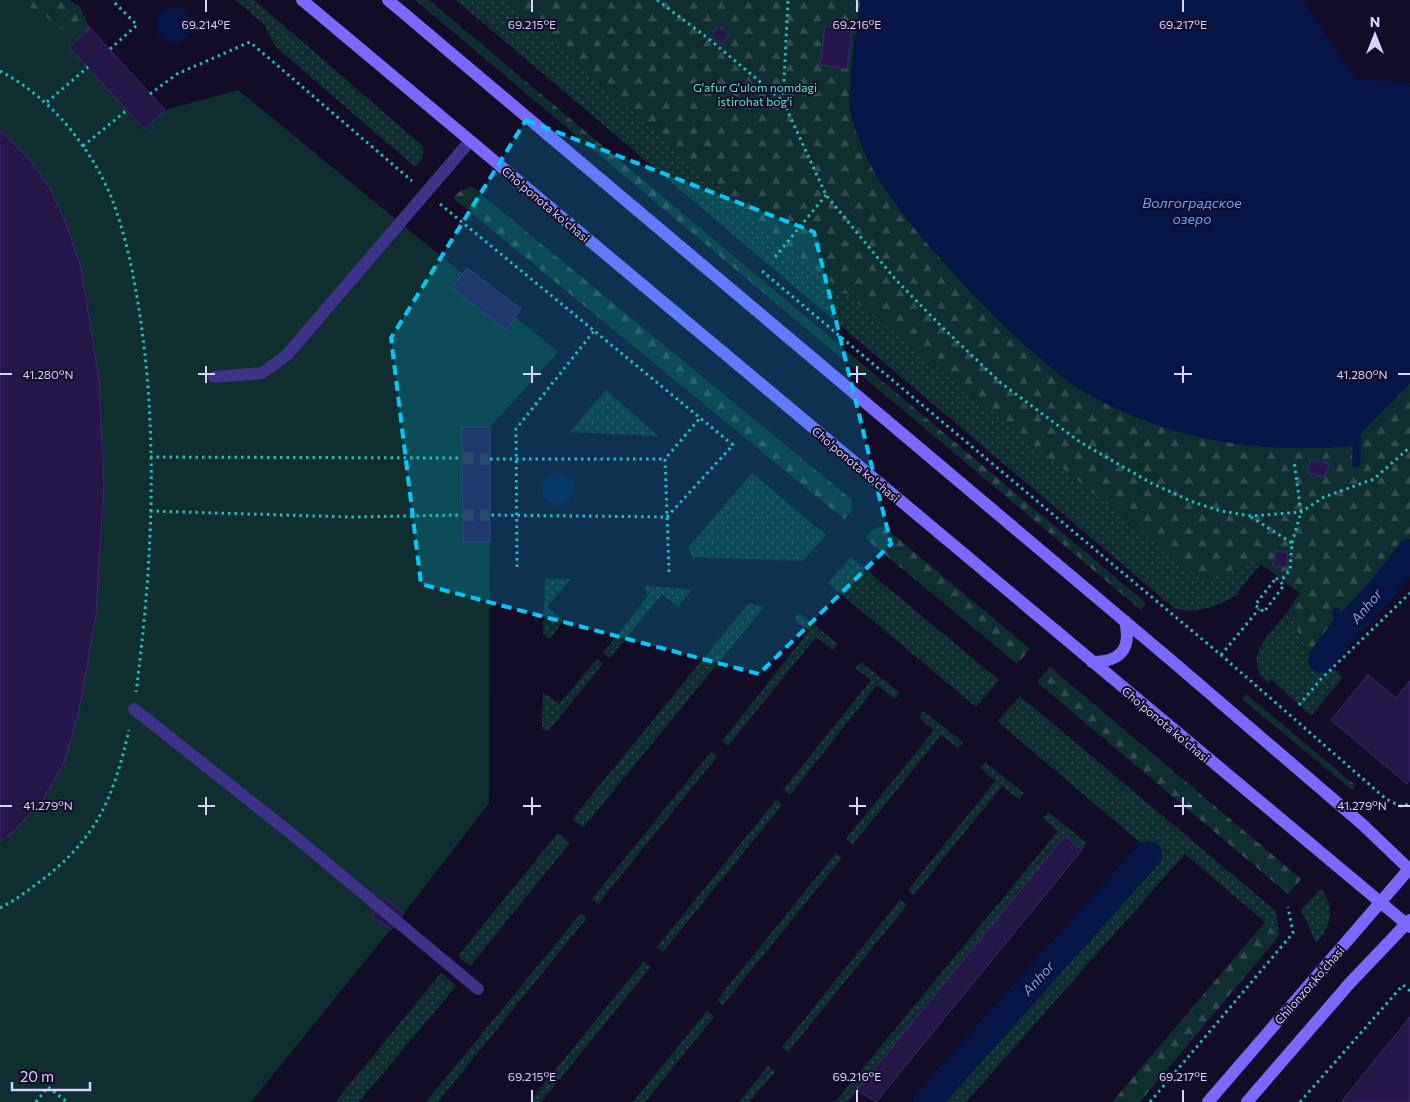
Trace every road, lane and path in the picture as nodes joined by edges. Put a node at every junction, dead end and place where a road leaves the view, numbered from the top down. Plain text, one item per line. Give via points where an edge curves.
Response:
1 (112, 0) edge
2 (302, 0) edge
3 (388, 0) edge
4 (657, 0) edge
5 (788, 0) edge
6 (110, 49) dead end
7 (88, 67) dead end
8 (0, 71) edge
9 (150, 94) dead end
10 (783, 101) junction
11 (47, 102) junction
12 (127, 110) dead end
13 (470, 141) junction
14 (83, 146) junction
15 (426, 193) junction
16 (826, 195) junction
17 (775, 257) dead end
18 (762, 271) dead end
19 (594, 331) junction
20 (214, 377) dead end
21 (700, 418) junction
22 (1410, 446) edge
23 (150, 457) junction
24 (462, 458) tunnel mouth
25 (490, 459) tunnel mouth
26 (516, 459) junction
27 (665, 459) junction
28 (1294, 461) dead end
29 (150, 511) junction
30 (1301, 512) junction
31 (462, 515) tunnel mouth
32 (490, 515) tunnel mouth
33 (516, 515) junction
34 (1251, 516) junction
35 (667, 517) junction
36 (1292, 543) junction
37 (516, 567) dead end
38 (669, 572) dead end
39 (1280, 582) junction
40 (1410, 593) edge
41 (1259, 609) junction
42 (1125, 621) junction
43 (1221, 655) junction
44 (1092, 662) junction
45 (1299, 705) dead end
46 (134, 709) junction
47 (1410, 804) edge
48 (1410, 869) edge
49 (1380, 902) junction
50 (1288, 907) dead end
51 (0, 908) edge
52 (1409, 924) edge
53 (478, 989) dead end
54 (1410, 991) edge
55 (36, 1102) edge
56 (66, 1102) edge
57 (1150, 1102) edge
58 (1208, 1102) edge
59 (1247, 1102) edge
60 (1300, 1102) edge

1 - 6 path via 137,25
2 - 13 main road, Cho'ponota ko'chasi
3 - 42 main road
4 - 10 path
5 - 10 path
7 - 11 path
8 - 11 path
9 - 15 path via 177,74 250,42
10 - 16 path
11 - 14 path
12 - 14 path
13 - 15 lane
13 - 44 main road, Cho'ponota ko'chasi
14 - 23 path via 109,192 130,261 149,381
15 - 19 path
15 - 20 lane via 280,360 262,373
16 - 17 path
16 - 34 path via 896,280 1001,383 1080,442 1151,483 1193,502
18 - 43 path
19 - 21 path
19 - 26 path via 516,429
21 - 27 path
21 - 35 path via 733,445
22 - 30 path via 1374,479 1324,497
23 - 24 path
23 - 29 path
25 - 26 path
26 - 27 path
26 - 33 path
27 - 35 path
28 - 30 path
29 - 31 path via 351,517
29 - 46 path via 144,632
30 - 34 path
30 - 36 path
32 - 33 path
33 - 35 path
33 - 37 path
34 - 36 path
35 - 38 path
36 - 39 path via 1290,570
39 - 41 path via 1284,586 1264,612
39 - 41 path via 1276,578 1254,605
40 - 45 path via 1321,679
41 - 43 path
42 - 44 main road via 1127,638 1122,652 1116,658
42 - 48 main road
43 - 47 path via 1386,799 1400,806
44 - 49 main road, Cho'ponota ko'chasi
46 - 51 path via 119,775 89,836 53,872
46 - 53 lane via 293,835
48 - 49 main road, Chilonzor ko'chasi
49 - 52 main road, Cho'ponota ko'chasi
49 - 58 main road, Chilonzor ko'chasi
50 - 57 path via 1293,933
52 - 59 main road via 1349,984
54 - 60 path via 1403,985
55 - 56 path via 48,1087

